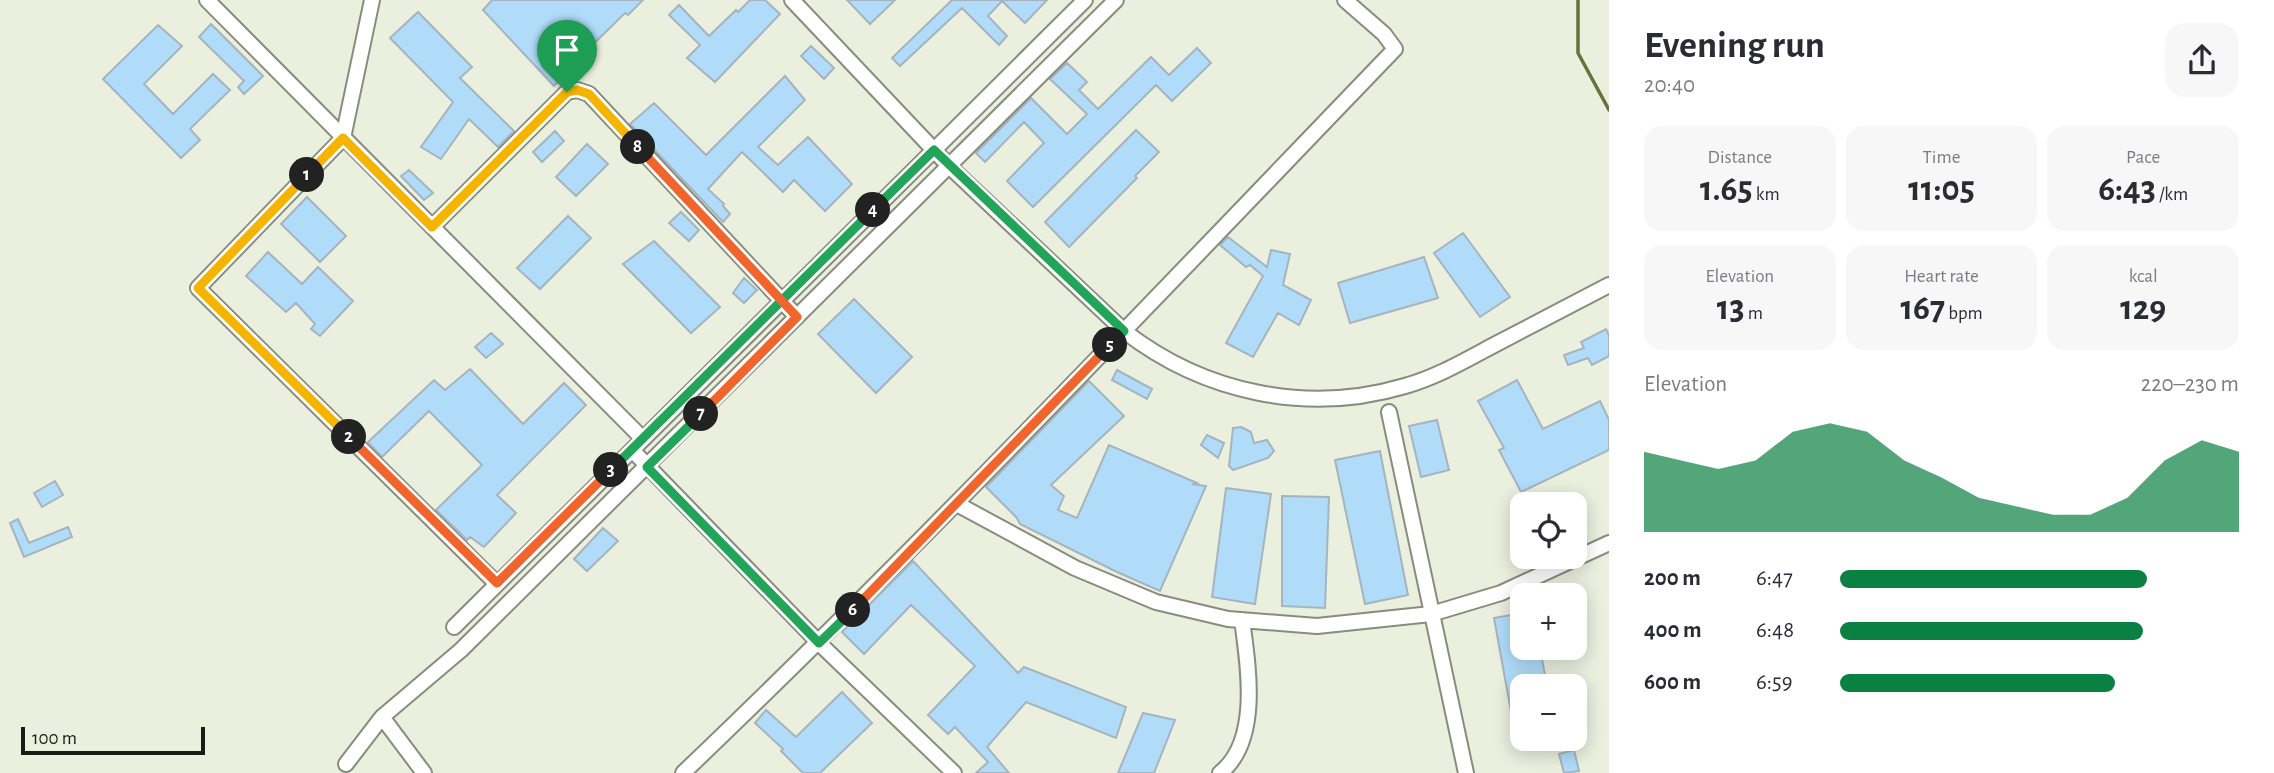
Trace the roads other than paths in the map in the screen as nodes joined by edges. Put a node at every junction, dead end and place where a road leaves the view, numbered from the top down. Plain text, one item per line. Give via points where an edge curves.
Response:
1 (207, 0) edge
2 (372, 0) edge
3 (792, 0) edge
4 (1085, 0) edge
5 (1115, 0) edge
6 (1345, 0) edge
7 (343, 138) junction
8 (934, 150) junction
9 (949, 166) junction
10 (432, 227) junction
11 (1609, 285) edge
12 (782, 301) junction
13 (797, 317) junction
14 (1124, 331) junction
15 (1389, 412) dead end
16 (643, 439) junction
17 (632, 450) junction
18 (647, 467) junction
19 (957, 504) junction
20 (1609, 543) edge
21 (497, 583) junction
22 (1431, 614) junction
23 (1242, 620) junction
24 (454, 627) dead end
25 (819, 643) junction
26 (382, 717) junction
27 (346, 764) dead end
28 (425, 773) edge
29 (683, 773) edge
30 (954, 773) edge
31 (1220, 773) edge
32 (1466, 773) edge

1 - 7 street
2 - 7 street
3 - 8 street
4 - 8 street
5 - 9 street
6 - 14 street via 1384,34 1395,50
7 - 10 street
7 - 21 street via 198,288
8 - 9 street
8 - 12 street
9 - 13 street
9 - 14 street
10 - 12 street via 567,92 577,90 589,94
10 - 16 street
11 - 14 street via 1443,372 1405,386 1330,399 1272,396 1230,387 1176,365
12 - 13 street
12 - 16 street
13 - 18 street
14 - 19 street
15 - 22 street
16 - 17 street
17 - 18 street
17 - 21 street
18 - 25 street
18 - 26 street via 461,650
19 - 23 street via 1075,568 1156,602
19 - 25 street
20 - 22 street via 1501,593
21 - 24 street
22 - 23 street via 1317,626
22 - 32 street
23 - 31 street via 1251,683 1245,728 1236,755
25 - 29 street
25 - 30 street
26 - 27 street
26 - 28 street

